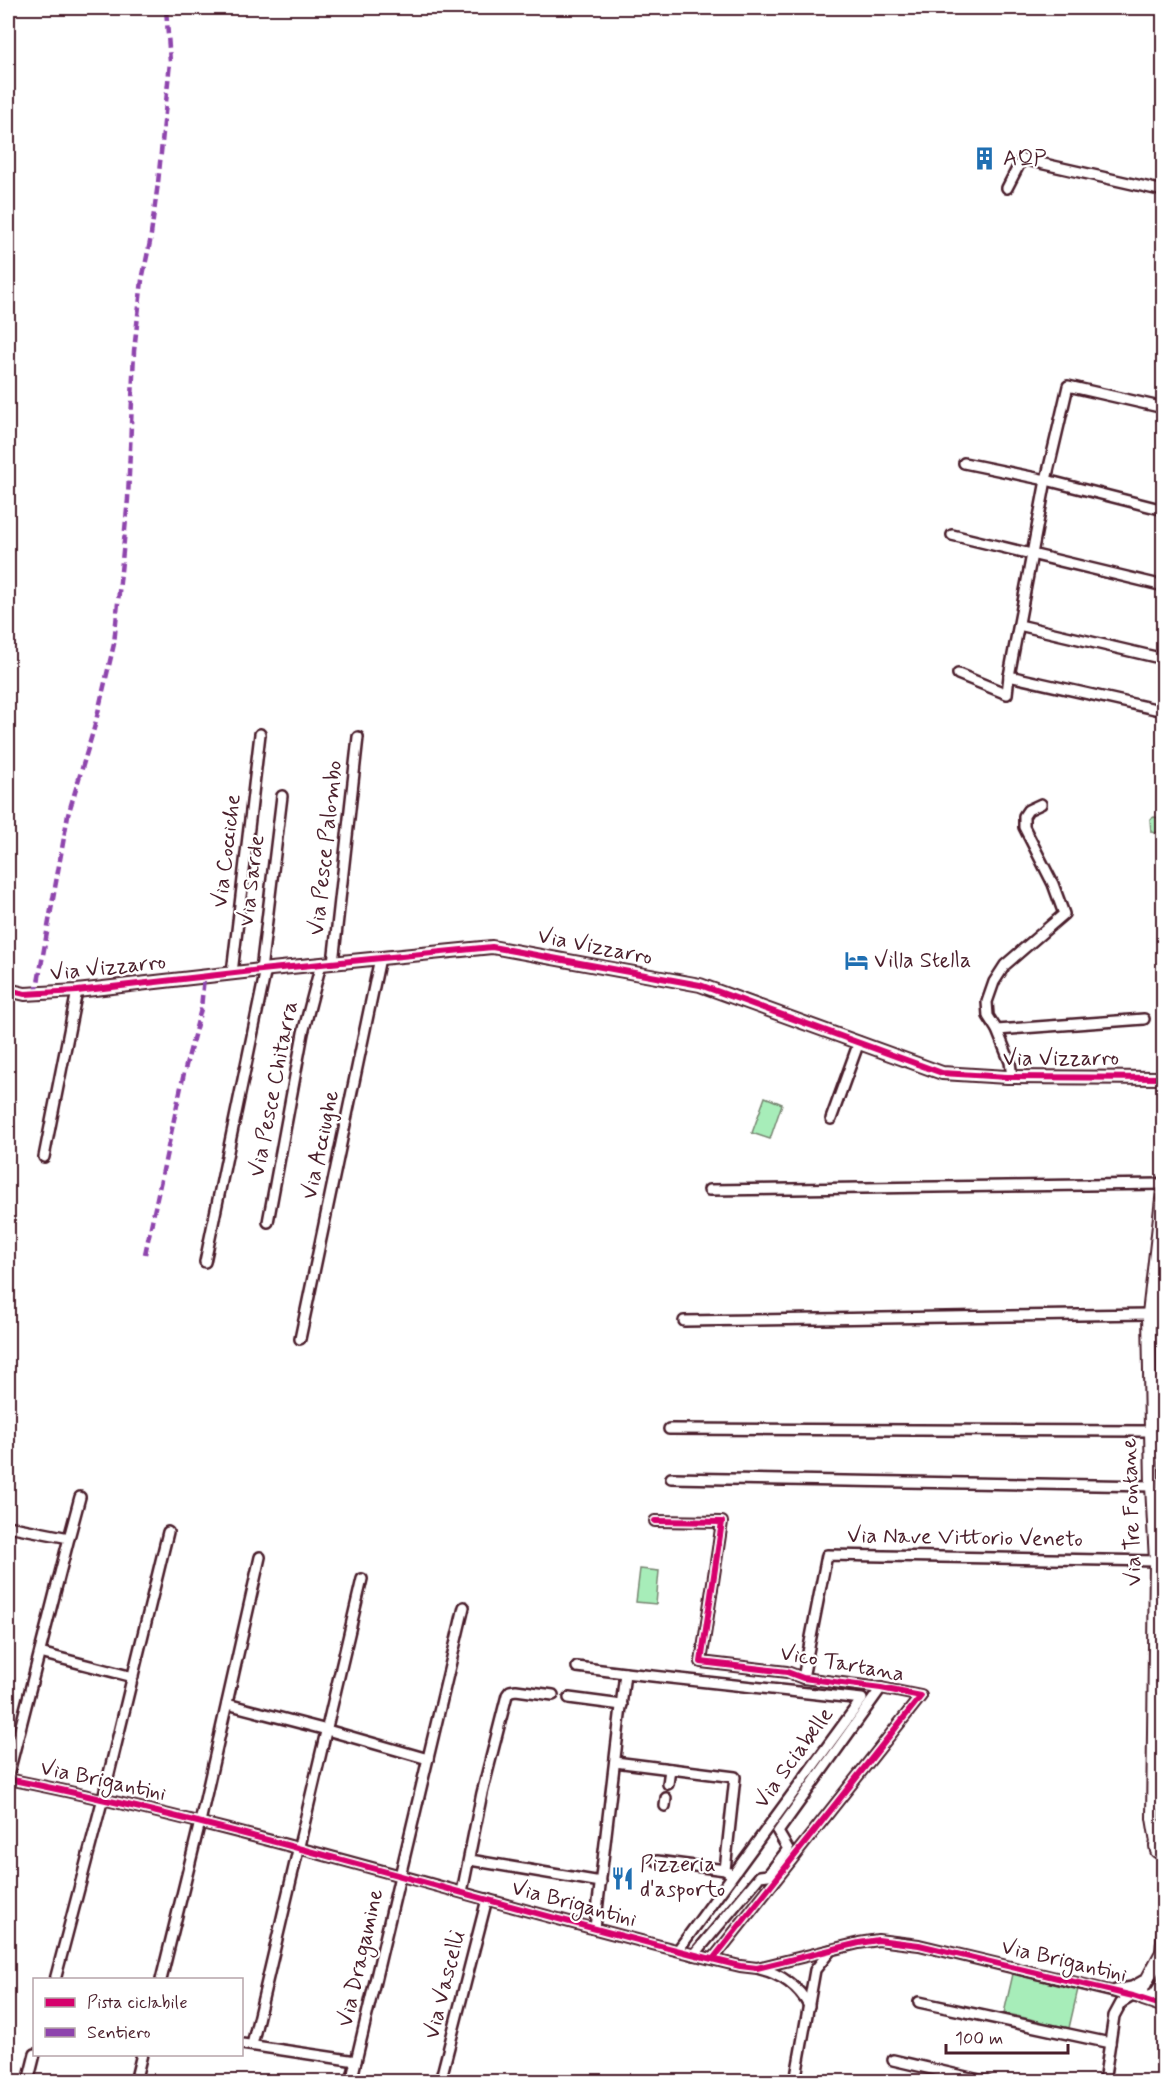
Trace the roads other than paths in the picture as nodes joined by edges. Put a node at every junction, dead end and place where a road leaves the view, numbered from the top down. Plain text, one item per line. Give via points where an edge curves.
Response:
1 (1007, 188) dead end
2 (1164, 191) edge
3 (1164, 408) edge
4 (964, 463) dead end
5 (1046, 480) junction
6 (1164, 510) edge
7 (951, 535) dead end
8 (1032, 555) junction
9 (1164, 586) edge
10 (1019, 625) junction
11 (1164, 659) edge
12 (958, 674) dead end
13 (1009, 676) junction
14 (1164, 711) edge
15 (260, 734) dead end
16 (358, 737) dead end
17 (282, 796) dead end
18 (1041, 804) dead end
19 (380, 958) junction
20 (327, 963) junction
21 (263, 970) junction
22 (232, 973) junction
23 (8, 990) edge
24 (77, 991) junction
25 (1144, 1019) dead end
26 (997, 1030) junction
27 (859, 1042) junction
28 (1012, 1077) junction
29 (1164, 1078) edge
30 (831, 1119) dead end
31 (44, 1157) dead end
32 (1163, 1182) edge
33 (709, 1190) dead end
34 (268, 1222) dead end
35 (205, 1262) dead end
36 (1149, 1314) junction
37 (684, 1321) dead end
38 (1149, 1328) junction
39 (1164, 1330) edge
40 (300, 1339) dead end
41 (669, 1429) dead end
42 (1150, 1431) junction
43 (671, 1478) dead end
44 (1156, 1488) edge
45 (80, 1497) dead end
46 (655, 1521) dead end
47 (8, 1526) edge
48 (168, 1533) dead end
49 (69, 1538) junction
50 (260, 1557) dead end
51 (1156, 1561) junction
52 (363, 1579) dead end
53 (464, 1607) dead end
54 (40, 1653) junction
55 (577, 1667) dead end
56 (625, 1673) junction
57 (133, 1677) junction
58 (803, 1678) junction
59 (881, 1688) junction
60 (553, 1695) dead end
61 (569, 1698) dead end
62 (227, 1704) junction
63 (622, 1705) junction
64 (327, 1730) junction
65 (428, 1759) junction
66 (615, 1762) junction
67 (670, 1769) junction
68 (8, 1778) edge
69 (668, 1784) dead end
70 (104, 1798) junction
71 (200, 1822) junction
72 (1161, 1841) edge
73 (299, 1848) junction
74 (1164, 1855) edge
75 (470, 1860) junction
76 (657, 1861) dead end
77 (728, 1873) junction
78 (400, 1876) junction
79 (601, 1882) junction
80 (462, 1892) junction
81 (487, 1899) junction
82 (595, 1928) junction
83 (1164, 1929) edge
84 (831, 1949) junction
85 (678, 1950) junction
86 (1161, 1952) junction
87 (694, 1955) junction
88 (809, 1955) junction
89 (713, 1959) junction
90 (788, 1961) junction
91 (757, 1968) junction
92 (815, 1970) junction
93 (1150, 1977) junction
94 (56, 1978) edge
95 (161, 1978) edge
96 (1163, 1982) edge
97 (793, 1984) junction
98 (1112, 1991) junction
99 (1139, 1995) junction
100 (919, 2002) dead end
101 (808, 2006) junction
102 (1164, 2006) edge
103 (1110, 2043) junction
104 (243, 2044) edge
105 (252, 2046) junction
106 (35, 2056) edge
107 (142, 2056) edge
108 (893, 2060) dead end
109 (356, 2061) junction
110 (28, 2082) edge
111 (135, 2082) edge
112 (351, 2082) edge
113 (440, 2082) edge
114 (795, 2082) edge
115 (988, 2082) edge
116 (1104, 2082) edge

1 - 2 street via 1022,159
3 - 5 street via 1068,386
4 - 5 street
5 - 6 street
5 - 8 street
7 - 8 street
8 - 9 street
8 - 10 street
10 - 11 street
10 - 13 street
12 - 13 street via 1007,694
13 - 14 street
15 - 22 street, Via Cocciche
16 - 20 street, Via Pesce Palombo
17 - 21 street, Via Sarde
18 - 26 street via 1028,810 1024,827 1064,914 1005,964 994,982 986,1009
19 - 20 street, Via Vizzarro
19 - 27 street, Via Vizzarro via 507,948 700,985
19 - 40 street, Via Acciughe
20 - 21 street, Via Vizzarro
20 - 34 street, Via Pesce Chitarra via 303,1033
21 - 22 street, Via Vizzarro
21 - 35 street, Via Sarde
22 - 24 street, Via Vizzarro
23 - 24 street, Via Vizzarro via 25,994
24 - 31 street
25 - 26 street
26 - 28 street
27 - 28 street, Via Vizzarro via 935,1071
27 - 30 street
28 - 29 street, Via Vizzarro
32 - 33 street
32 - 36 street, Via Tre Fontane
36 - 37 street
36 - 38 street, Via Tre Fontane
38 - 39 street
38 - 42 street, Via Tre Fontane
41 - 42 street
42 - 44 street, Via Tre Fontane
43 - 44 street
44 - 51 street, Via Tre Fontane
45 - 49 street
46 - 58 street, Vico Tartana via 722,1522 701,1662 787,1672
47 - 49 street
48 - 57 street
49 - 54 street
50 - 62 street
51 - 58 street, Via Nave Vittorio Veneto via 827,1555
51 - 72 street, Via Tre Fontane via 1154,1818
52 - 64 street
53 - 65 street, Via Dragamine
54 - 57 street
54 - 68 street
55 - 56 street
56 - 63 street
56 - 77 street, Via Sciabelle via 862,1699
57 - 70 street
58 - 59 street, Vico Tartana
59 - 87 street, Via Sciabelle via 778,1832 788,1849 768,1875 760,1876
59 - 89 street, Vico Tartana via 921,1696
60 - 75 street via 516,1690 507,1695
61 - 63 street
62 - 64 street
62 - 71 street
63 - 66 street
64 - 65 street
64 - 73 street
65 - 78 street, Via Dragamine
66 - 67 street
66 - 79 street
67 - 69 street
67 - 77 street via 735,1777
68 - 70 street, Via Brigantini
70 - 71 street, Via Brigantini
70 - 94 street
71 - 73 street, Via Brigantini
71 - 95 street
72 - 74 street, Via Tre Fontane via 1156,1849
73 - 78 street, Via Brigantini
73 - 105 street
75 - 79 street
75 - 80 street
76 - 77 street
77 - 85 street, Via Sciabelle
78 - 80 street, Via Brigantini
78 - 109 street, Via Dragamine
79 - 82 street
80 - 81 street, Via Brigantini
81 - 82 street, Via Brigantini
81 - 113 street, Via Vascelli
82 - 85 street, Via Brigantini
83 - 86 street
84 - 88 street, Via Brigantini
84 - 92 street
84 - 98 street, Via Brigantini via 878,1940 919,1945
85 - 87 street, Via Brigantini
86 - 93 street
86 - 96 street
87 - 89 street, Via Brigantini
88 - 90 street, Via Brigantini
88 - 92 street
89 - 91 street, Via Brigantini
90 - 91 street, Via Brigantini
90 - 97 street
91 - 97 street
92 - 101 street
93 - 98 street via 1132,1987
93 - 99 street
96 - 99 street via 1154,1994
97 - 101 street
98 - 99 street, Via Brigantini
99 - 102 street
99 - 103 street via 1121,2003 1114,2016
100 - 103 street
101 - 114 street
103 - 116 street
104 - 105 street
105 - 109 street
106 - 110 street
107 - 111 street
108 - 115 street
109 - 112 street, Via Dragamine

